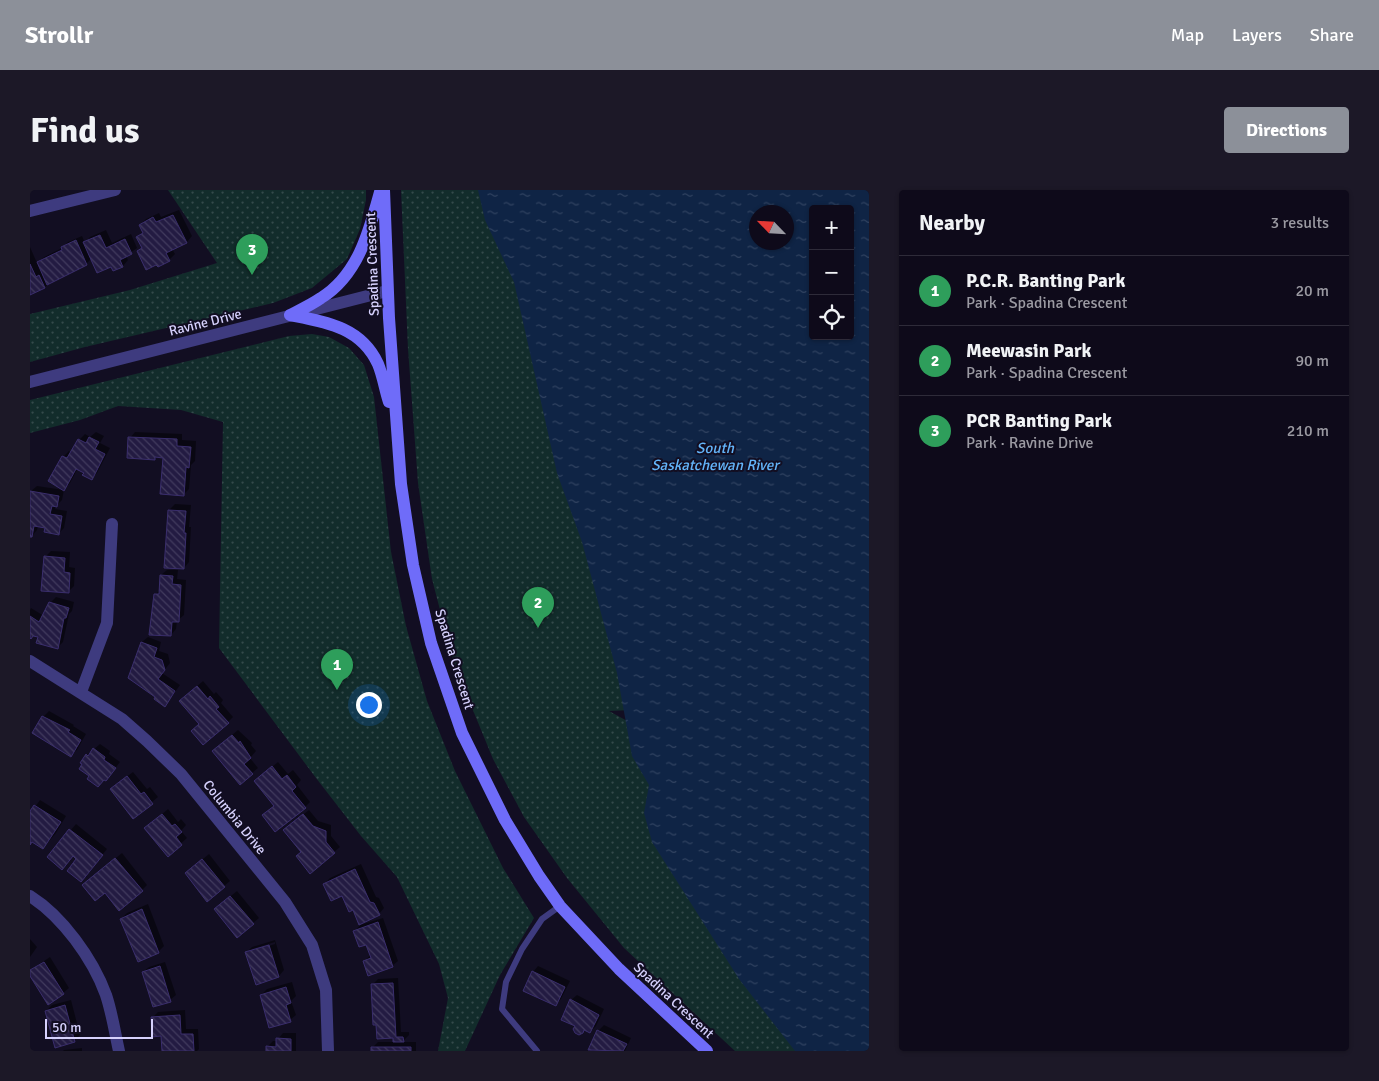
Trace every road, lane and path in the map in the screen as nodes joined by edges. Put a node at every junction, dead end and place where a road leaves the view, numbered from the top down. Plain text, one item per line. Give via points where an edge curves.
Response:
1 (115, 190) edge
2 (382, 190) edge
3 (30, 210) edge
4 (387, 291) junction
5 (290, 315) junction
6 (30, 382) edge
7 (396, 426) junction
8 (112, 524) dead end
9 (30, 661) edge
10 (81, 692) junction
11 (30, 896) edge
12 (560, 906) junction
13 (119, 1051) edge
14 (328, 1051) edge
15 (537, 1051) edge
16 (707, 1051) edge

1 - 3 street
2 - 4 street, Spadina Crescent
2 - 5 street via 360,254 351,269 322,298
4 - 5 street, Ravine Drive
4 - 7 street, Spadina Crescent
5 - 6 street, Ravine Drive
5 - 7 street via 344,329 370,351 378,365
7 - 12 street, Spadina Crescent via 413,565 432,643 459,724 505,820
8 - 10 street via 107,623
9 - 10 street, Columbia Drive
10 - 14 street, Columbia Drive via 122,719 181,774 286,902 312,945 326,990
11 - 13 street via 65,926 88,959 106,995
12 - 15 lane via 542,919 506,982 502,1009
12 - 16 street, Spadina Crescent via 619,970

